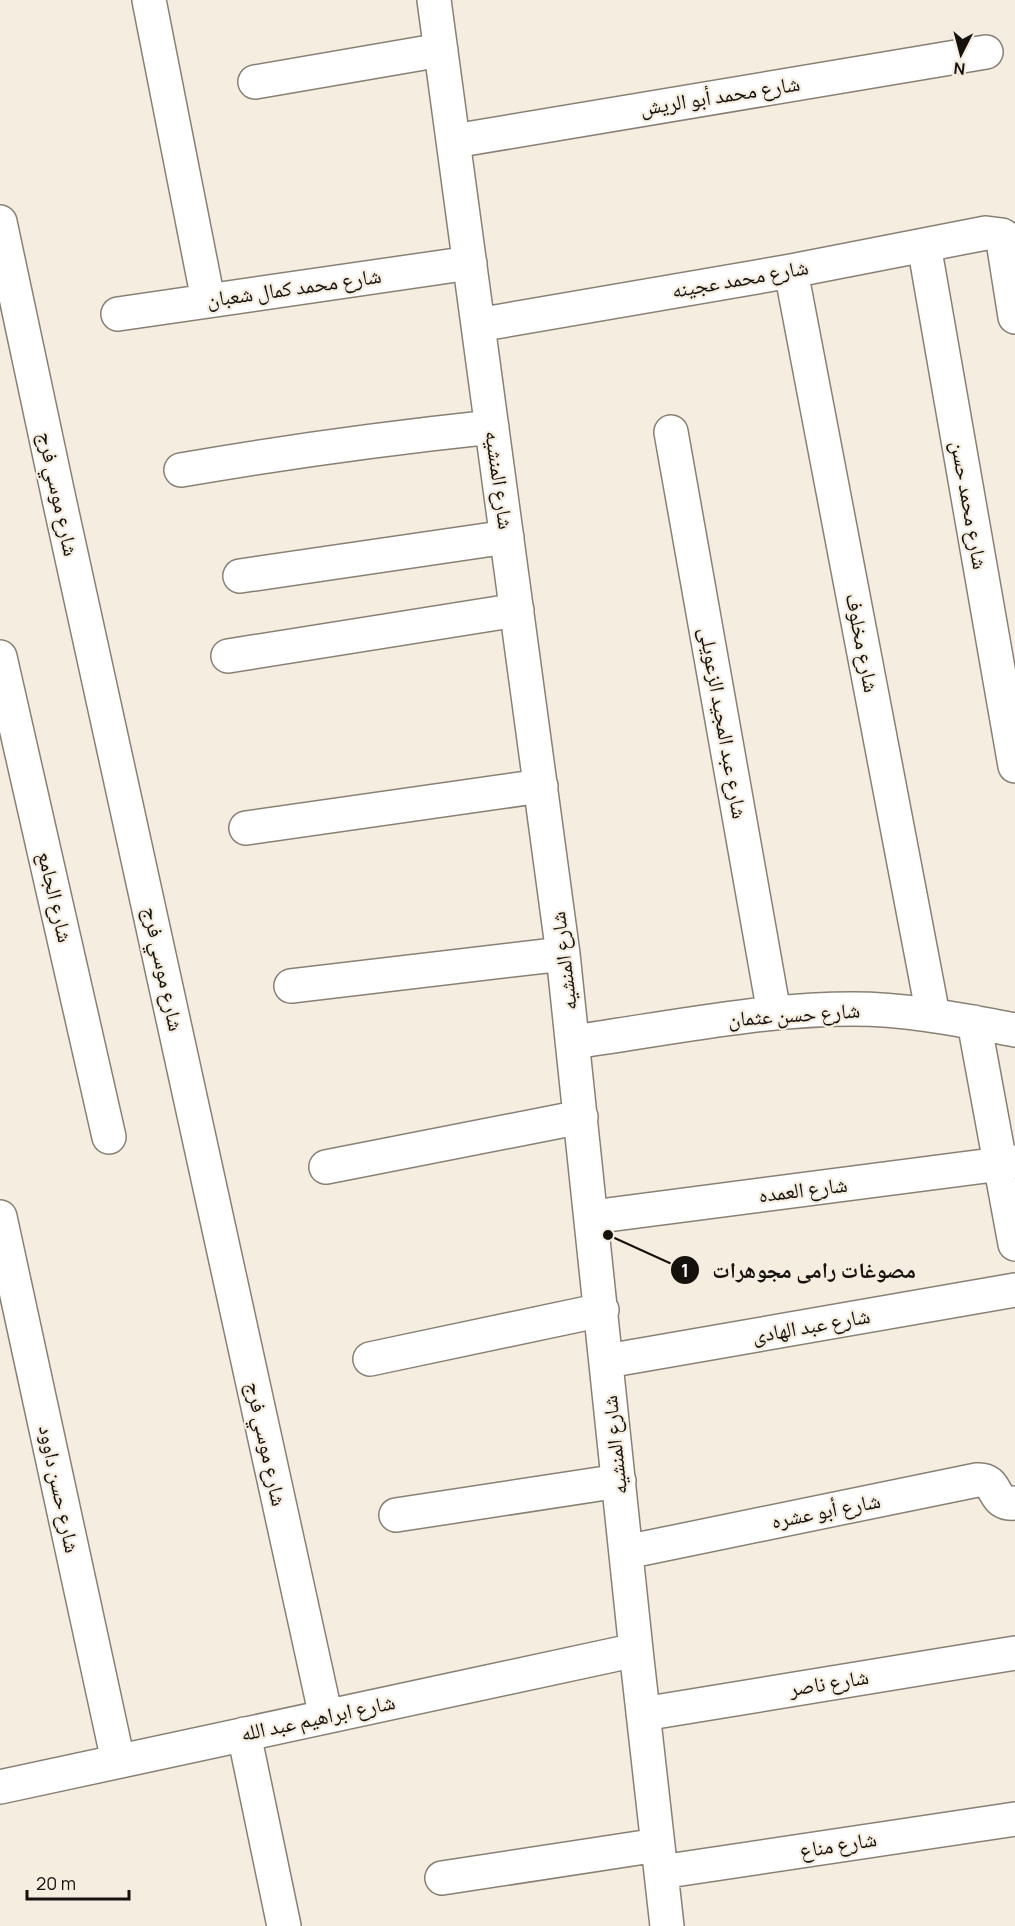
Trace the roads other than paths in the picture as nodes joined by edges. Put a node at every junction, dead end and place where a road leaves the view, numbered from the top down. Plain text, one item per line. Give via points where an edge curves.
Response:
1 (149, 0) edge
2 (434, 0) edge
3 (441, 50) junction
4 (986, 52) dead end
5 (255, 82) dead end
6 (454, 141) junction
7 (0, 222) edge
8 (1008, 240) edge
9 (924, 245) junction
10 (470, 263) junction
11 (791, 271) junction
12 (208, 300) junction
13 (118, 314) dead end
14 (1015, 317) edge
15 (478, 325) junction
16 (492, 427) junction
17 (671, 432) dead end
18 (181, 470) dead end
19 (507, 537) junction
20 (240, 576) dead end
21 (517, 610) junction
22 (228, 656) dead end
23 (0, 657) edge
24 (1015, 766) edge
25 (541, 786) junction
26 (246, 828) dead end
27 (563, 954) junction
28 (291, 986) dead end
29 (774, 1013) junction
30 (933, 1015) junction
31 (974, 1022) junction
32 (1015, 1030) edge
33 (573, 1042) junction
34 (581, 1116) junction
35 (109, 1137) dead end
36 (1008, 1163) edge
37 (326, 1167) dead end
38 (0, 1217) edge
39 (592, 1217) junction
40 (1015, 1244) edge
41 (1015, 1290) edge
42 (602, 1310) junction
43 (370, 1359) dead end
44 (607, 1361) junction
45 (618, 1482) junction
46 (1015, 1503) edge
47 (396, 1515) dead end
48 (626, 1552) junction
49 (636, 1650) junction
50 (1015, 1653) edge
51 (643, 1713) junction
52 (326, 1717) junction
53 (244, 1734) junction
54 (118, 1761) junction
55 (0, 1787) edge
56 (1015, 1819) edge
57 (659, 1858) junction
58 (442, 1878) dead end
59 (284, 1926) edge
60 (667, 1926) edge

1 - 12 street
2 - 3 street, شارع المنشيه
3 - 5 street
3 - 6 street, شارع المنشيه
4 - 6 street, شارع محمد أبو الريش
6 - 10 street, شارع المنشيه
7 - 52 street, شارع موسي فرج
8 - 9 street, شارع محمد عجينه via 986,233
8 - 14 street
9 - 11 street, شارع محمد عجينه
9 - 24 street, شارع محمد حسن
10 - 12 street, شارع محمد كمال شعبان
10 - 15 street, شارع المنشيه
11 - 15 street, شارع محمد عجينه
11 - 30 street, شارع مخلوف
12 - 13 street, شارع محمد كمال شعبان
15 - 16 street, شارع المنشيه
16 - 18 street via 284,452
16 - 19 street, شارع المنشيه
17 - 29 street, شارع عبد المجيد الزعويلى
19 - 20 street
19 - 21 street, شارع المنشيه
21 - 22 street
21 - 25 street, شارع المنشيه
23 - 35 street, شارع الجامع
25 - 26 street
25 - 27 street, شارع المنشيه
27 - 28 street
27 - 33 street, شارع المنشيه
29 - 30 street, شارع حسن عثمان via 854,1009
29 - 33 street, شارع حسن عثمان
30 - 31 street, شارع حسن عثمان
31 - 32 street, شارع حسن عثمان
31 - 36 street
33 - 34 street, شارع المنشيه
34 - 37 street
34 - 39 street, شارع المنشيه
36 - 39 street, شارع العمده
36 - 40 street
38 - 54 street, شارع حسن داوود
39 - 42 street, شارع المنشيه
41 - 44 street, شارع عبد الهادى
42 - 43 street
42 - 44 street, شارع المنشيه
44 - 45 street, شارع المنشيه
45 - 47 street
45 - 48 street, شارع المنشيه
46 - 48 street, شارع أبو عشره via 1002,1501 992,1485 977,1480
48 - 49 street, شارع المنشيه
49 - 51 street, شارع المنشيه
49 - 52 street, شارع ابراهيم عبد الله
50 - 51 street, شارع ناصر
51 - 57 street, شارع المنشيه
52 - 53 street, شارع ابراهيم عبد الله
53 - 54 street, شارع ابراهيم عبد الله
53 - 59 street
54 - 55 street, شارع ابراهيم عبد الله
56 - 57 street, شارع مناع
57 - 58 street, شارع مناع
57 - 60 street, شارع المنشيه

